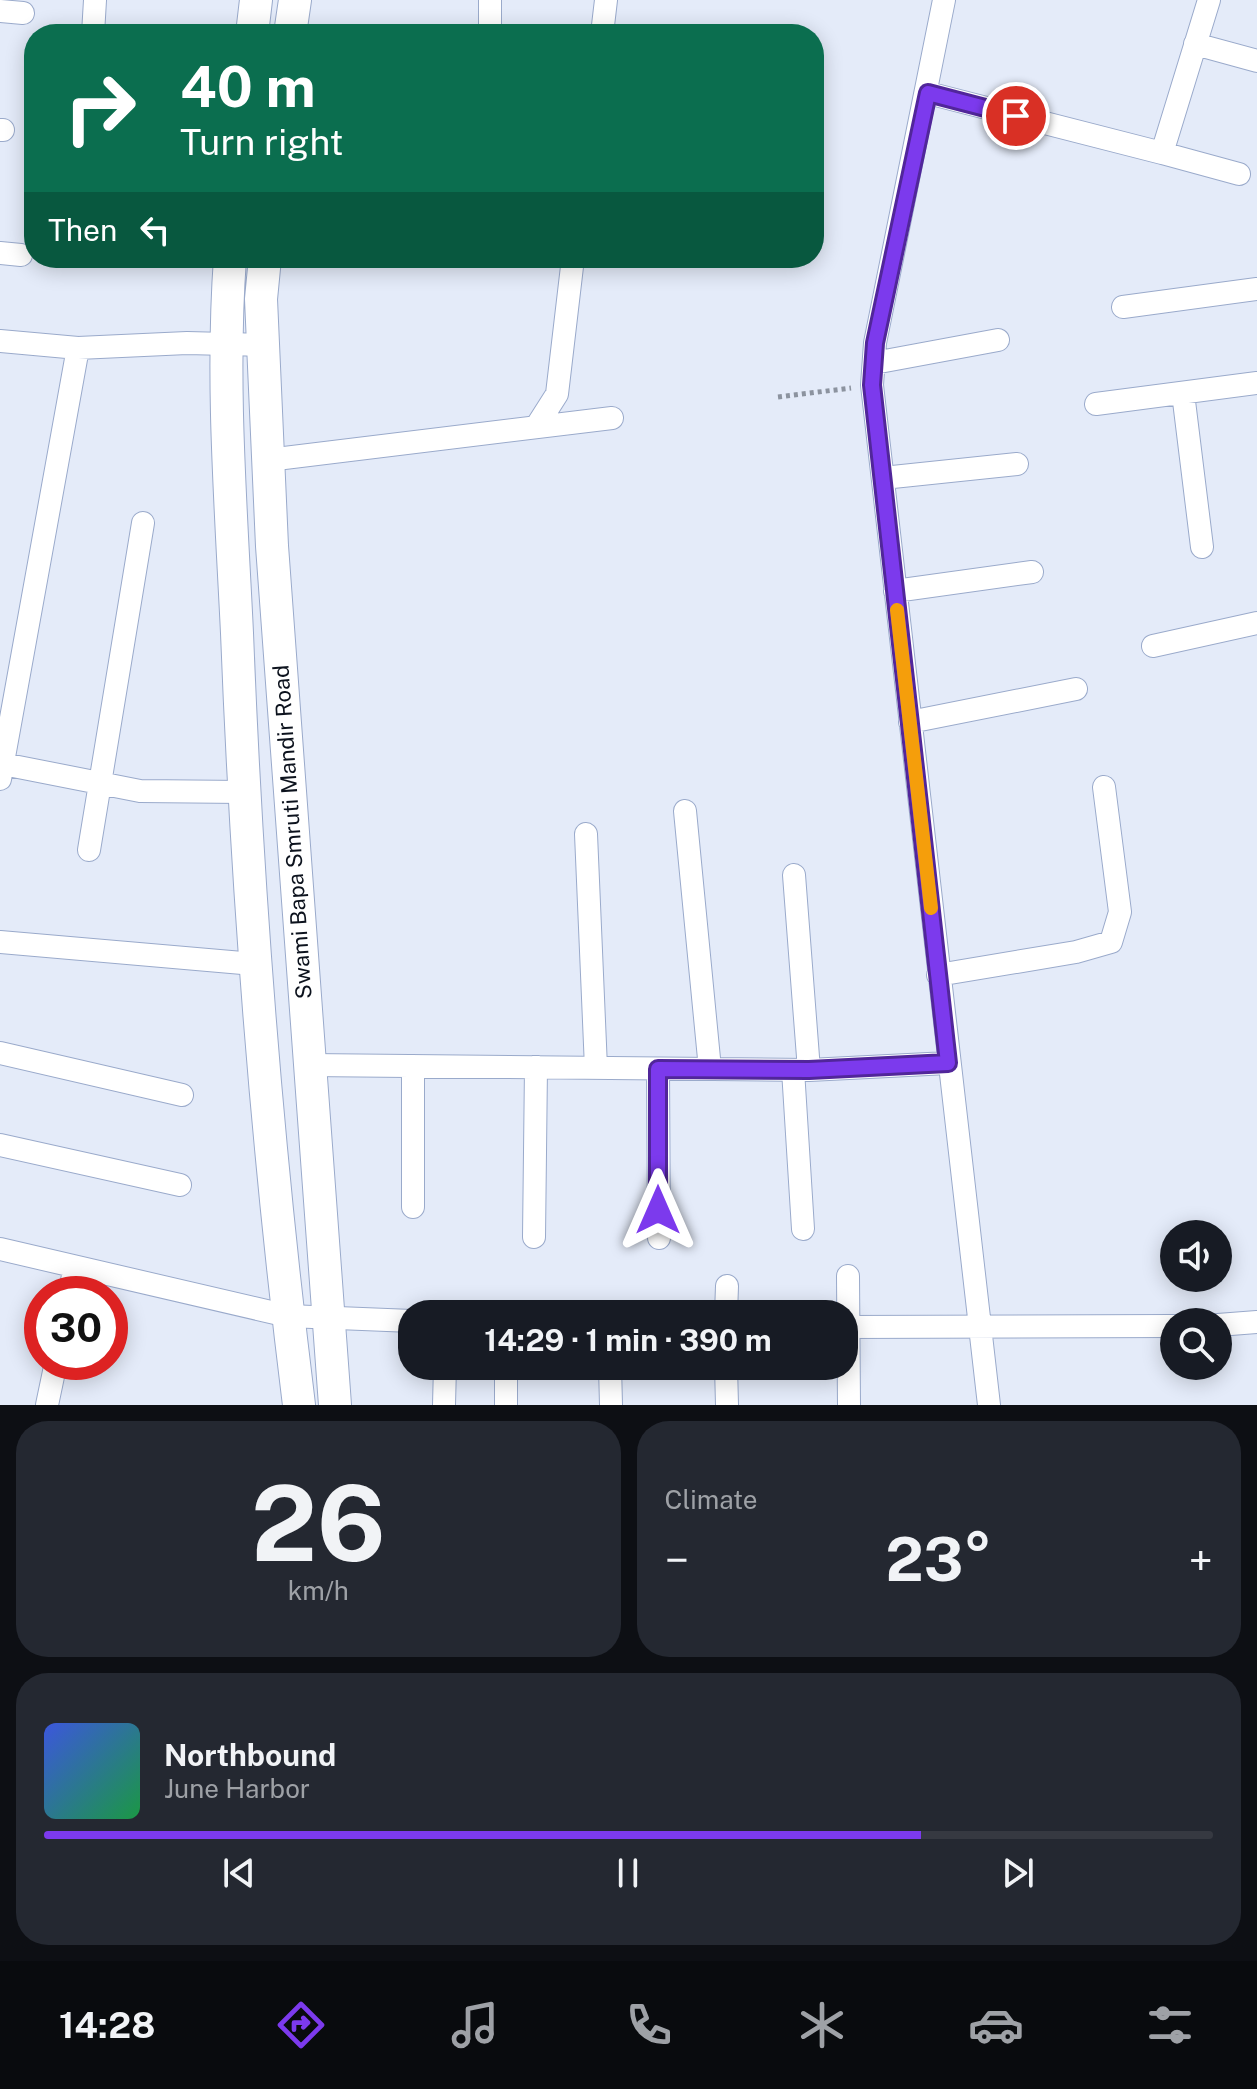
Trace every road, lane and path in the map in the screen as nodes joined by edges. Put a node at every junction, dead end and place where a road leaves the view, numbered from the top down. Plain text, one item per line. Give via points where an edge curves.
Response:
1 (95, 0) edge
2 (256, 0) edge
3 (295, 0) edge
4 (490, 0) edge
5 (606, 0) edge
6 (944, 0) edge
7 (1209, 0) edge
8 (0, 11) edge
9 (23, 13) dead end
10 (94, 24) edge
11 (253, 24) edge
12 (291, 24) edge
13 (490, 24) edge
14 (603, 24) edge
15 (1195, 44) junction
16 (1257, 61) edge
17 (928, 93) junction
18 (1162, 153) junction
19 (1239, 174) dead end
20 (230, 268) edge
21 (264, 268) edge
22 (572, 268) edge
23 (1257, 289) edge
24 (1123, 307) dead end
25 (998, 340) dead end
26 (0, 341) edge
27 (227, 343) junction
28 (262, 345) junction
29 (78, 348) junction
30 (873, 374) junction
31 (1257, 383) edge
32 (1183, 393) junction
33 (778, 397) dead end
34 (1096, 404) dead end
35 (612, 418) dead end
36 (536, 427) junction
37 (268, 460) junction
38 (1017, 464) dead end
39 (883, 478) junction
40 (143, 523) dead end
41 (1202, 547) dead end
42 (1032, 572) dead end
43 (895, 591) junction
44 (1257, 623) edge
45 (1153, 646) dead end
46 (1076, 689) dead end
47 (910, 722) junction
48 (1, 772) edge
49 (99, 783) junction
50 (1104, 787) dead end
51 (243, 792) junction
52 (685, 811) dead end
53 (586, 834) dead end
54 (89, 850) dead end
55 (794, 875) dead end
56 (0, 942) edge
57 (254, 964) junction
58 (938, 975) junction
59 (0, 1053) edge
60 (948, 1063) junction
61 (309, 1065) junction
62 (413, 1066) junction
63 (536, 1067) junction
64 (596, 1068) junction
65 (658, 1069) junction
66 (710, 1069) junction
67 (801, 1070) junction
68 (182, 1095) dead end
69 (0, 1145) edge
70 (180, 1185) dead end
71 (413, 1207) dead end
72 (803, 1229) dead end
73 (534, 1237) dead end
74 (659, 1238) dead end
75 (0, 1249) edge
76 (75, 1267) junction
77 (73, 1276) edge
78 (848, 1276) dead end
79 (727, 1286) dead end
80 (726, 1300) edge
81 (847, 1300) edge
82 (288, 1316) junction
83 (330, 1321) junction
84 (398, 1321) edge
85 (1257, 1322) edge
86 (1232, 1324) edge
87 (1160, 1326) edge
88 (858, 1327) edge
89 (981, 1328) junction
90 (52, 1380) edge
91 (445, 1380) edge
92 (506, 1380) edge
93 (610, 1380) edge
94 (726, 1380) edge
95 (848, 1380) edge
96 (47, 1405) edge
97 (299, 1405) edge
98 (335, 1405) edge
99 (444, 1405) edge
100 (506, 1405) edge
101 (611, 1405) edge
102 (727, 1405) edge
103 (849, 1405) edge
104 (989, 1405) edge

1 - 10 street
2 - 11 street
3 - 12 street
4 - 13 street
5 - 14 street
6 - 17 street
7 - 15 street
8 - 9 street
15 - 16 street
15 - 18 street
17 - 18 street
17 - 30 street
18 - 19 street
20 - 27 street
21 - 28 street, Swami Bapa Smruti Mandir Road
22 - 36 street via 557,394
23 - 24 street
25 - 30 street
26 - 29 street
27 - 28 street
27 - 29 street
27 - 51 street
28 - 37 street, Swami Bapa Smruti Mandir Road
29 - 48 street
30 - 33 path
30 - 39 street
31 - 32 street
32 - 34 street
32 - 41 street
35 - 36 street
36 - 37 street
37 - 61 street, Swami Bapa Smruti Mandir Road
38 - 39 street
39 - 43 street
40 - 49 street
42 - 43 street
43 - 47 street
44 - 45 street
46 - 47 street
47 - 58 street
48 - 49 street
49 - 51 street via 140,791
49 - 54 street
50 - 58 street via 1120,912 1111,942
51 - 57 street
52 - 66 street
53 - 64 street
55 - 67 street
56 - 57 street
57 - 82 street
58 - 60 street
59 - 68 street
60 - 67 street
60 - 89 street
61 - 62 street
61 - 83 street, Swami Bapa Smruti Mandir Road
62 - 63 street
62 - 71 street
63 - 64 street
63 - 73 street
64 - 65 street
65 - 66 street
65 - 74 street
66 - 67 street
67 - 72 street
69 - 70 street
75 - 76 street
76 - 77 street
76 - 82 street
78 - 81 street
79 - 80 street
82 - 83 street
82 - 97 street
83 - 84 street
83 - 98 street, Swami Bapa Smruti Mandir Road
85 - 86 street
87 - 89 street
88 - 89 street
89 - 104 street
90 - 96 street
91 - 99 street
92 - 100 street
93 - 101 street
94 - 102 street
95 - 103 street

